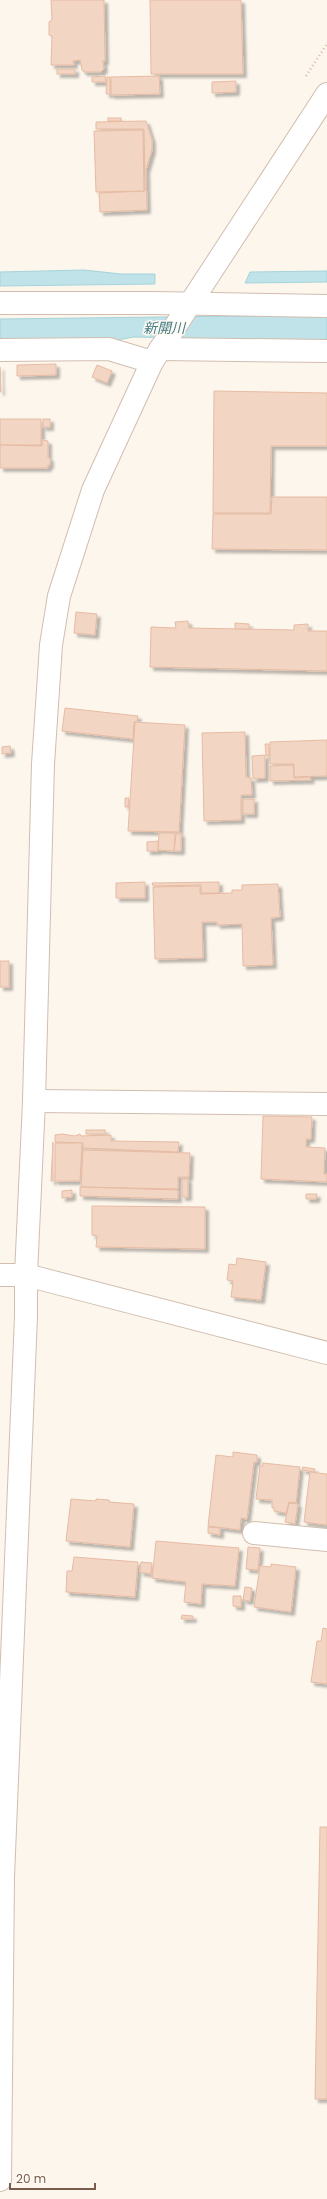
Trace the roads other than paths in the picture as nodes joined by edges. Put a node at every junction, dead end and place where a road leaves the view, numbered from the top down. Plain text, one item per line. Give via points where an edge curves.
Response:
1 (327, 94) edge
2 (0, 303) edge
3 (188, 304) junction
4 (327, 306) edge
5 (0, 350) edge
6 (158, 351) junction
7 (327, 351) edge
8 (34, 1101) junction
9 (327, 1104) edge
10 (0, 1275) edge
11 (26, 1275) junction
12 (327, 1353) edge
13 (254, 1533) dead end
14 (327, 1540) edge
15 (2, 1877) edge
16 (0, 2180) edge

1 - 3 street
2 - 3 street
3 - 4 street
3 - 6 street
5 - 6 street
6 - 7 street
6 - 8 street via 93,490 59,596 51,645 43,764
8 - 9 street
8 - 11 street
10 - 11 street
11 - 12 street
11 - 15 street
13 - 14 street
15 - 16 street

